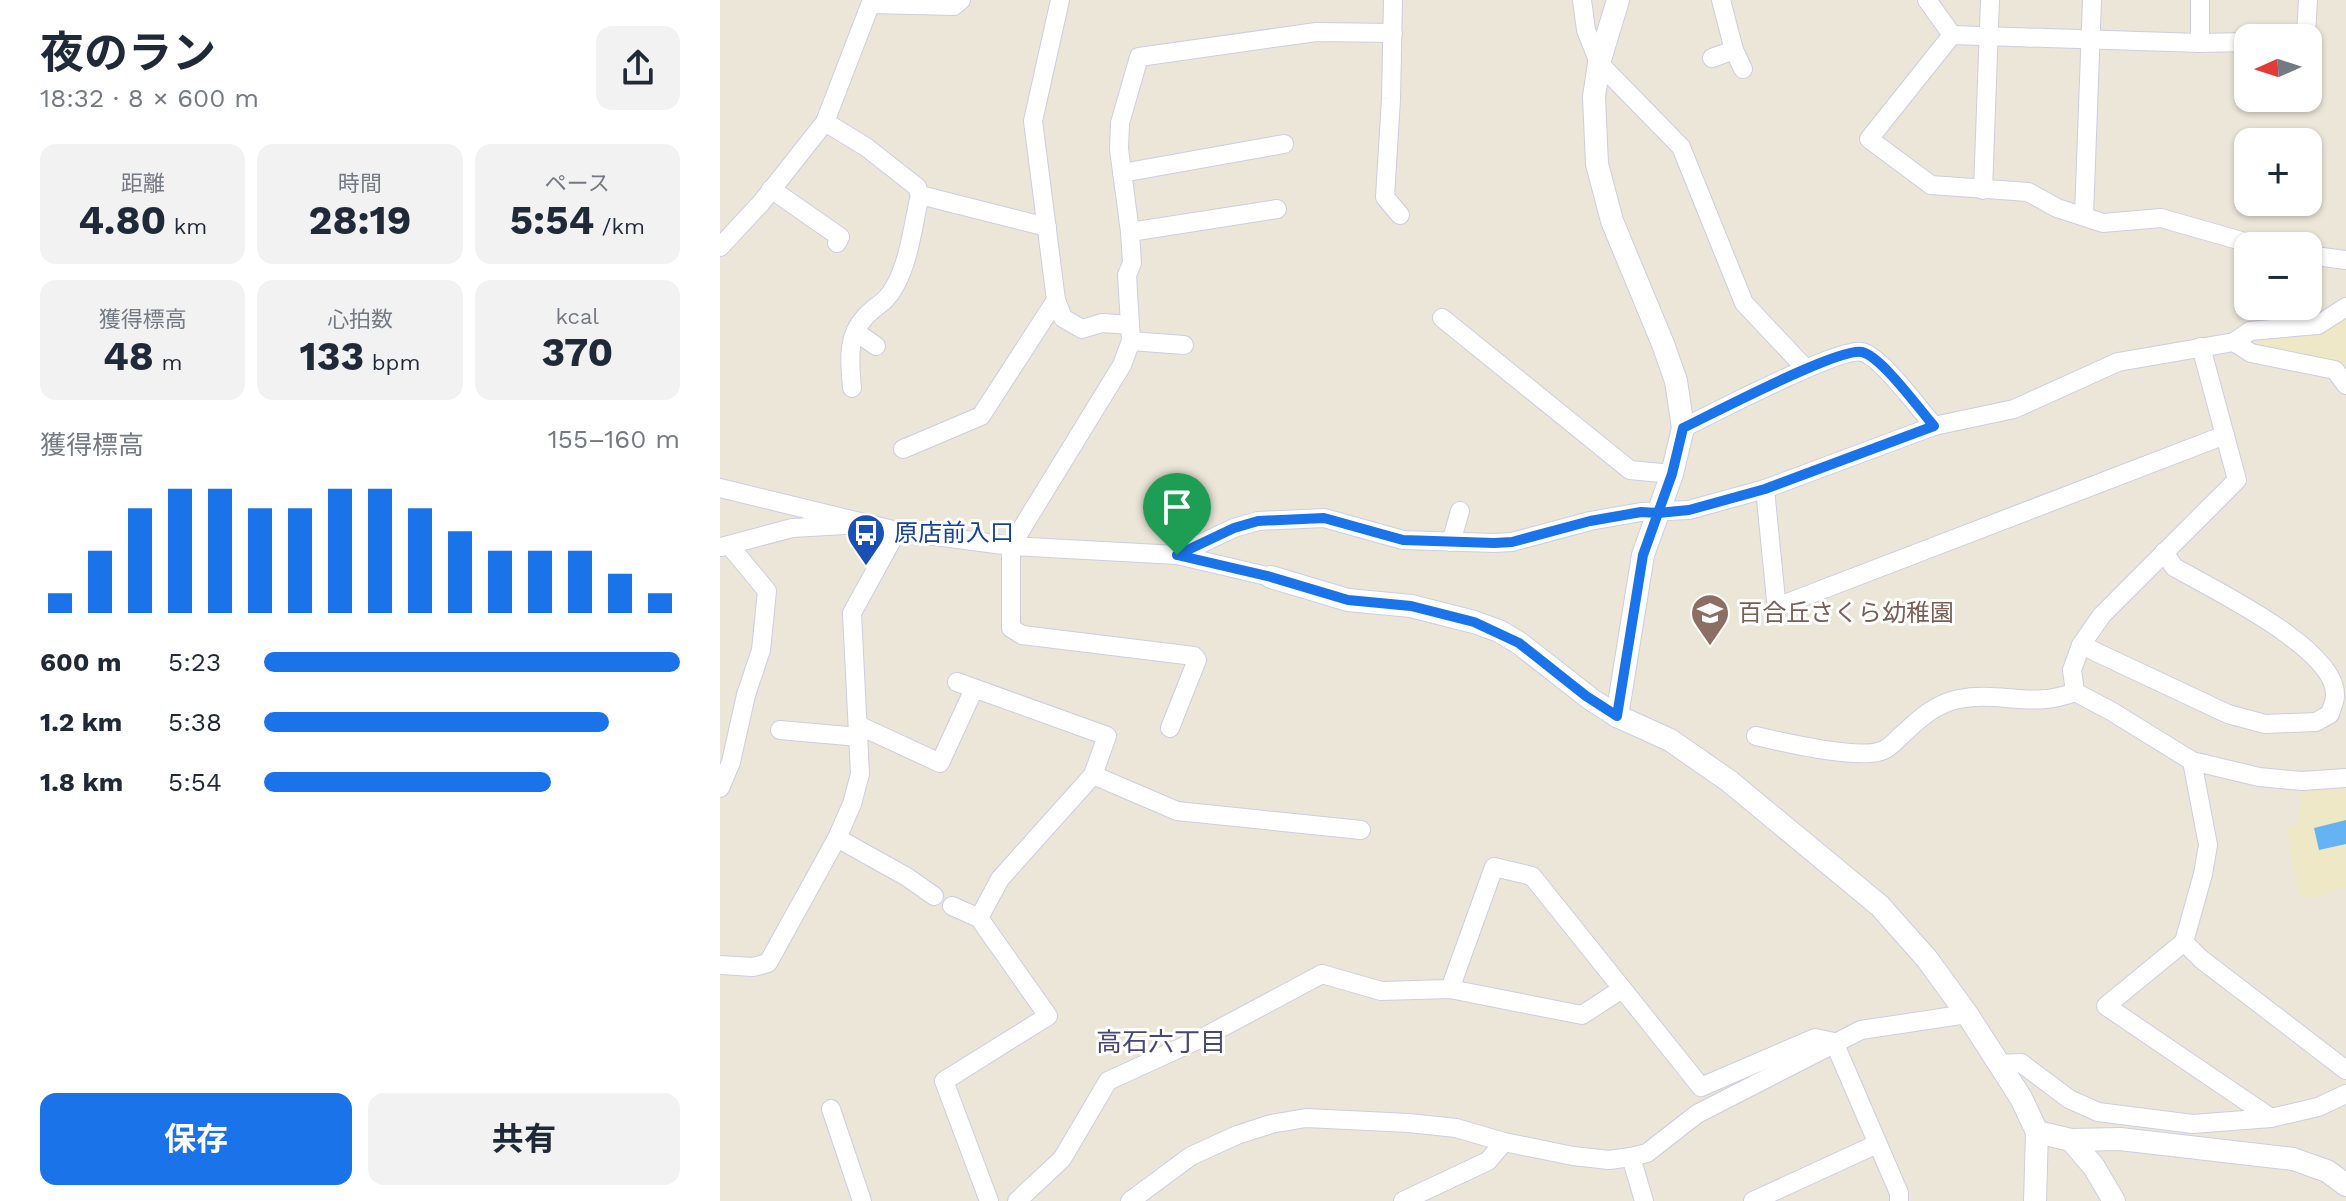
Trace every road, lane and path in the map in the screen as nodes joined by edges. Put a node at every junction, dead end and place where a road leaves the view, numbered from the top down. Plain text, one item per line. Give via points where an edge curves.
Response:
1 (961, 0) edge
2 (1060, 0) edge
3 (1393, 0) edge
4 (1582, 0) edge
5 (1618, 0) edge
6 (1721, 0) edge
7 (1927, 0) edge
8 (1990, 0) edge
9 (2092, 0) edge
10 (2200, 0) edge
11 (2308, 0) edge
12 (872, 2) edge
13 (2307, 24) edge
14 (1393, 33) junction
15 (1952, 35) junction
16 (1989, 37) junction
17 (2091, 40) junction
18 (2234, 42) edge
19 (2200, 43) junction
20 (1734, 50) junction
21 (1712, 58) dead end
22 (1599, 63) junction
23 (1743, 69) dead end
24 (825, 122) junction
25 (1284, 144) dead end
26 (1122, 173) junction
27 (771, 189) junction
28 (1983, 190) junction
29 (920, 195) junction
30 (1277, 209) dead end
31 (1400, 215) dead end
32 (2084, 216) junction
33 (1047, 227) junction
34 (1130, 232) junction
35 (2234, 239) edge
36 (837, 243) dead end
37 (720, 247) edge
38 (2322, 257) edge
39 (2346, 260) edge
40 (1056, 300) junction
41 (2346, 307) edge
42 (1442, 318) dead end
43 (856, 332) junction
44 (1131, 333) junction
45 (2234, 342) junction
46 (1184, 345) dead end
47 (876, 346) dead end
48 (2201, 347) junction
49 (1806, 369) junction
50 (2346, 385) edge
51 (852, 388) dead end
52 (1934, 426) junction
53 (1683, 428) junction
54 (2225, 435) junction
55 (903, 449) dead end
56 (1672, 474) junction
57 (720, 488) edge
58 (1765, 489) junction
59 (1460, 511) dead end
60 (1658, 513) junction
61 (864, 524) junction
62 (897, 531) junction
63 (1451, 542) junction
64 (725, 546) edge
65 (1011, 546) junction
66 (2164, 552) junction
67 (1177, 555) junction
68 (1271, 577) joint
69 (2081, 645) junction
70 (2075, 692) junction
71 (1617, 716) junction
72 (1170, 728) dead end
73 (780, 730) dead end
74 (858, 731) junction
75 (728, 735) edge
76 (1756, 736) dead end
77 (2192, 761) junction
78 (1093, 775) junction
79 (2346, 778) edge
80 (720, 788) edge
81 (1361, 830) dead end
82 (837, 838) junction
83 (934, 896) dead end
84 (952, 906) dead end
85 (979, 918) junction
86 (2184, 942) junction
87 (720, 965) edge
88 (1450, 989) junction
89 (1622, 989) junction
90 (1967, 1014) junction
91 (1834, 1042) junction
92 (1999, 1064) junction
93 (2346, 1070) edge
94 (2346, 1094) edge
95 (831, 1109) dead end
96 (2271, 1118) junction
97 (2037, 1132) junction
98 (2071, 1140) junction
99 (1504, 1142) junction
100 (1877, 1144) junction
101 (1631, 1157) junction
102 (2346, 1185) edge
103 (862, 1201) edge
104 (989, 1201) edge
105 (1017, 1201) edge
106 (1130, 1201) edge
107 (1403, 1201) edge
108 (1644, 1201) edge
109 (1753, 1201) edge
110 (1899, 1201) edge
111 (2035, 1201) edge
112 (2114, 1201) edge

1 - 12 street via 954,6
2 - 33 street via 1033,121
3 - 14 street
4 - 22 street
5 - 22 street
6 - 20 street
7 - 15 street
8 - 16 street
9 - 17 street
10 - 19 street
11 - 13 street
12 - 24 street
14 - 26 street via 1316,32 1139,57 1120,123
14 - 31 street via 1385,197
15 - 16 street
15 - 28 street via 1869,139 1931,185
16 - 17 street
16 - 28 street
17 - 19 street
17 - 32 street
18 - 19 street
20 - 21 street
20 - 23 street
22 - 49 street via 1681,147 1744,303
22 - 53 street via 1594,97 1597,164 1612,221 1676,381
24 - 27 street
24 - 29 street via 866,147
25 - 26 street
26 - 34 street
27 - 36 street via 840,237
27 - 37 street
28 - 32 street via 2028,192
29 - 33 street
29 - 43 street via 897,284
30 - 34 street
32 - 35 street via 2103,223 2161,218
33 - 40 street
34 - 44 street
38 - 39 street
40 - 44 street via 1063,318 1082,329 1102,323
40 - 55 street via 981,416
41 - 45 street via 2318,325 2250,331
42 - 56 street via 1630,470
43 - 47 street
43 - 51 street via 849,347
44 - 46 street
44 - 65 street via 1122,365
45 - 48 street
45 - 50 street via 2251,353 2335,370
48 - 52 street via 2118,362 2014,409
48 - 54 street
49 - 52 street via 1862,352 1877,359
49 - 53 street
52 - 58 street
53 - 56 street
54 - 58 street via 1782,605 1776,600
54 - 66 street via 2237,480
56 - 60 street
57 - 61 street
58 - 60 street
59 - 63 street
60 - 63 street via 1590,521 1512,542
60 - 71 street via 1643,555
61 - 62 street
61 - 64 street via 792,528
62 - 65 street
62 - 74 street via 852,613
63 - 67 street via 1403,540 1324,518 1258,521
64 - 75 street via 767,591 761,650
65 - 67 street
65 - 72 street via 1011,628 1022,635 1194,656 1197,660
66 - 69 street via 2102,615
66 - 69 street via 2174,567 2281,629 2316,656 2336,695 2330,714 2316,722 2265,724 2228,714
67 - 68 street
68 - 71 street via 1348,600 1411,606 1499,631
69 - 70 street via 2072,670
70 - 76 street via 2056,700 1980,697 1942,703 1886,750 1872,754
70 - 77 street
71 - 90 street via 1670,740 1729,781 1880,906
73 - 74 street
74 - 78 street via 940,763 966,686 1107,736
74 - 82 street via 860,774
75 - 80 street via 731,762
77 - 79 street via 2259,777
77 - 86 street via 2208,845
78 - 81 street via 1177,811
78 - 85 street via 1000,879
82 - 83 street
82 - 87 street via 768,963
84 - 85 street
85 - 104 street via 1048,1016 944,1081
86 - 93 street
86 - 96 street via 2106,1006
88 - 89 street via 1582,1015
88 - 89 street via 1494,867 1532,876
88 - 105 street via 1381,991 1322,974 1108,1081 1062,1159
89 - 91 street via 1701,1087 1815,1038
90 - 91 street via 1861,1030
90 - 92 street
91 - 100 street
91 - 101 street via 1697,1114 1647,1153
92 - 96 street via 2021,1063 2069,1099 2098,1112 2193,1124
92 - 97 street
94 - 96 street
95 - 103 street
97 - 98 street
97 - 111 street
98 - 102 street via 2120,1139 2293,1159 2327,1171
98 - 112 street
99 - 101 street via 1573,1156
99 - 106 street via 1456,1128 1294,1120 1237,1135 1191,1156
99 - 107 street via 1488,1161
100 - 109 street
100 - 110 street
101 - 108 street

